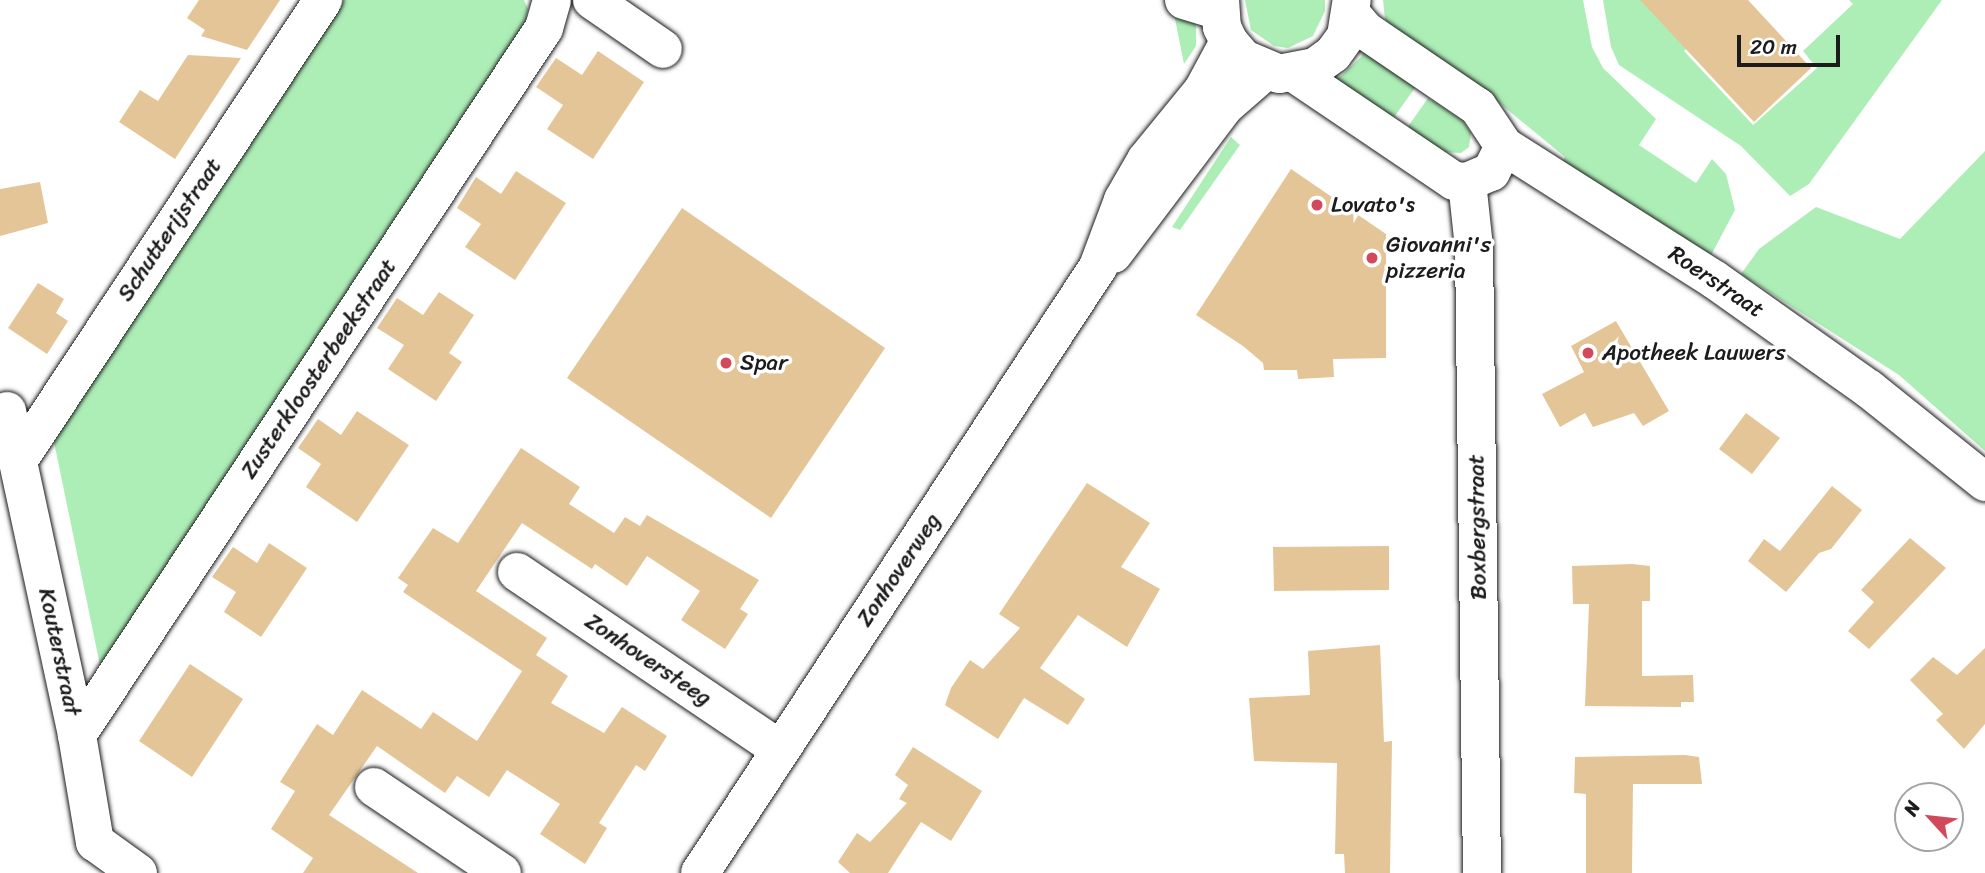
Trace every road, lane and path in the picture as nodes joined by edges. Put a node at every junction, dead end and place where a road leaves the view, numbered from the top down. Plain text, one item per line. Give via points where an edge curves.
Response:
1 (323, 0) edge
2 (552, 0) edge
3 (592, 0) edge
4 (1352, 8) edge
5 (1213, 13) edge
6 (663, 49) dead end
7 (1280, 72) junction
8 (1504, 146) junction
9 (1467, 182) junction
10 (1098, 267) junction
11 (7, 411) dead end
12 (18, 461) junction
13 (1985, 482) edge
14 (517, 572) dead end
15 (77, 735) junction
16 (779, 748) junction
17 (374, 787) dead end
18 (138, 873) edge
19 (502, 873) edge
20 (700, 873) edge
21 (1482, 873) edge

1 - 12 street, Schutterijstraat
2 - 15 street, Zusterkloosterbeekstraat via 544,28
3 - 6 street
4 - 7 street, Zonhoverweg via 1346,36 1333,54
4 - 8 street via 1366,31 1478,107
5 - 7 street via 1244,59
5 - 10 street, Zonhoverweg via 1203,90 1146,160 1123,200
7 - 9 street via 1436,172
7 - 10 street, Zonhoverweg via 1225,106 1126,242
8 - 9 street via 1491,172
8 - 13 street, Roerstraat via 1714,280 1869,389
9 - 21 street, Boxbergstraat via 1474,247
10 - 16 street, Zonhoverweg
11 - 12 street, Kouterstraat
12 - 15 street, Kouterstraat
14 - 16 street, Zonhoversteeg
15 - 18 street, Kouterstraat via 94,842
16 - 20 street, Zonhoverweg
17 - 19 street

